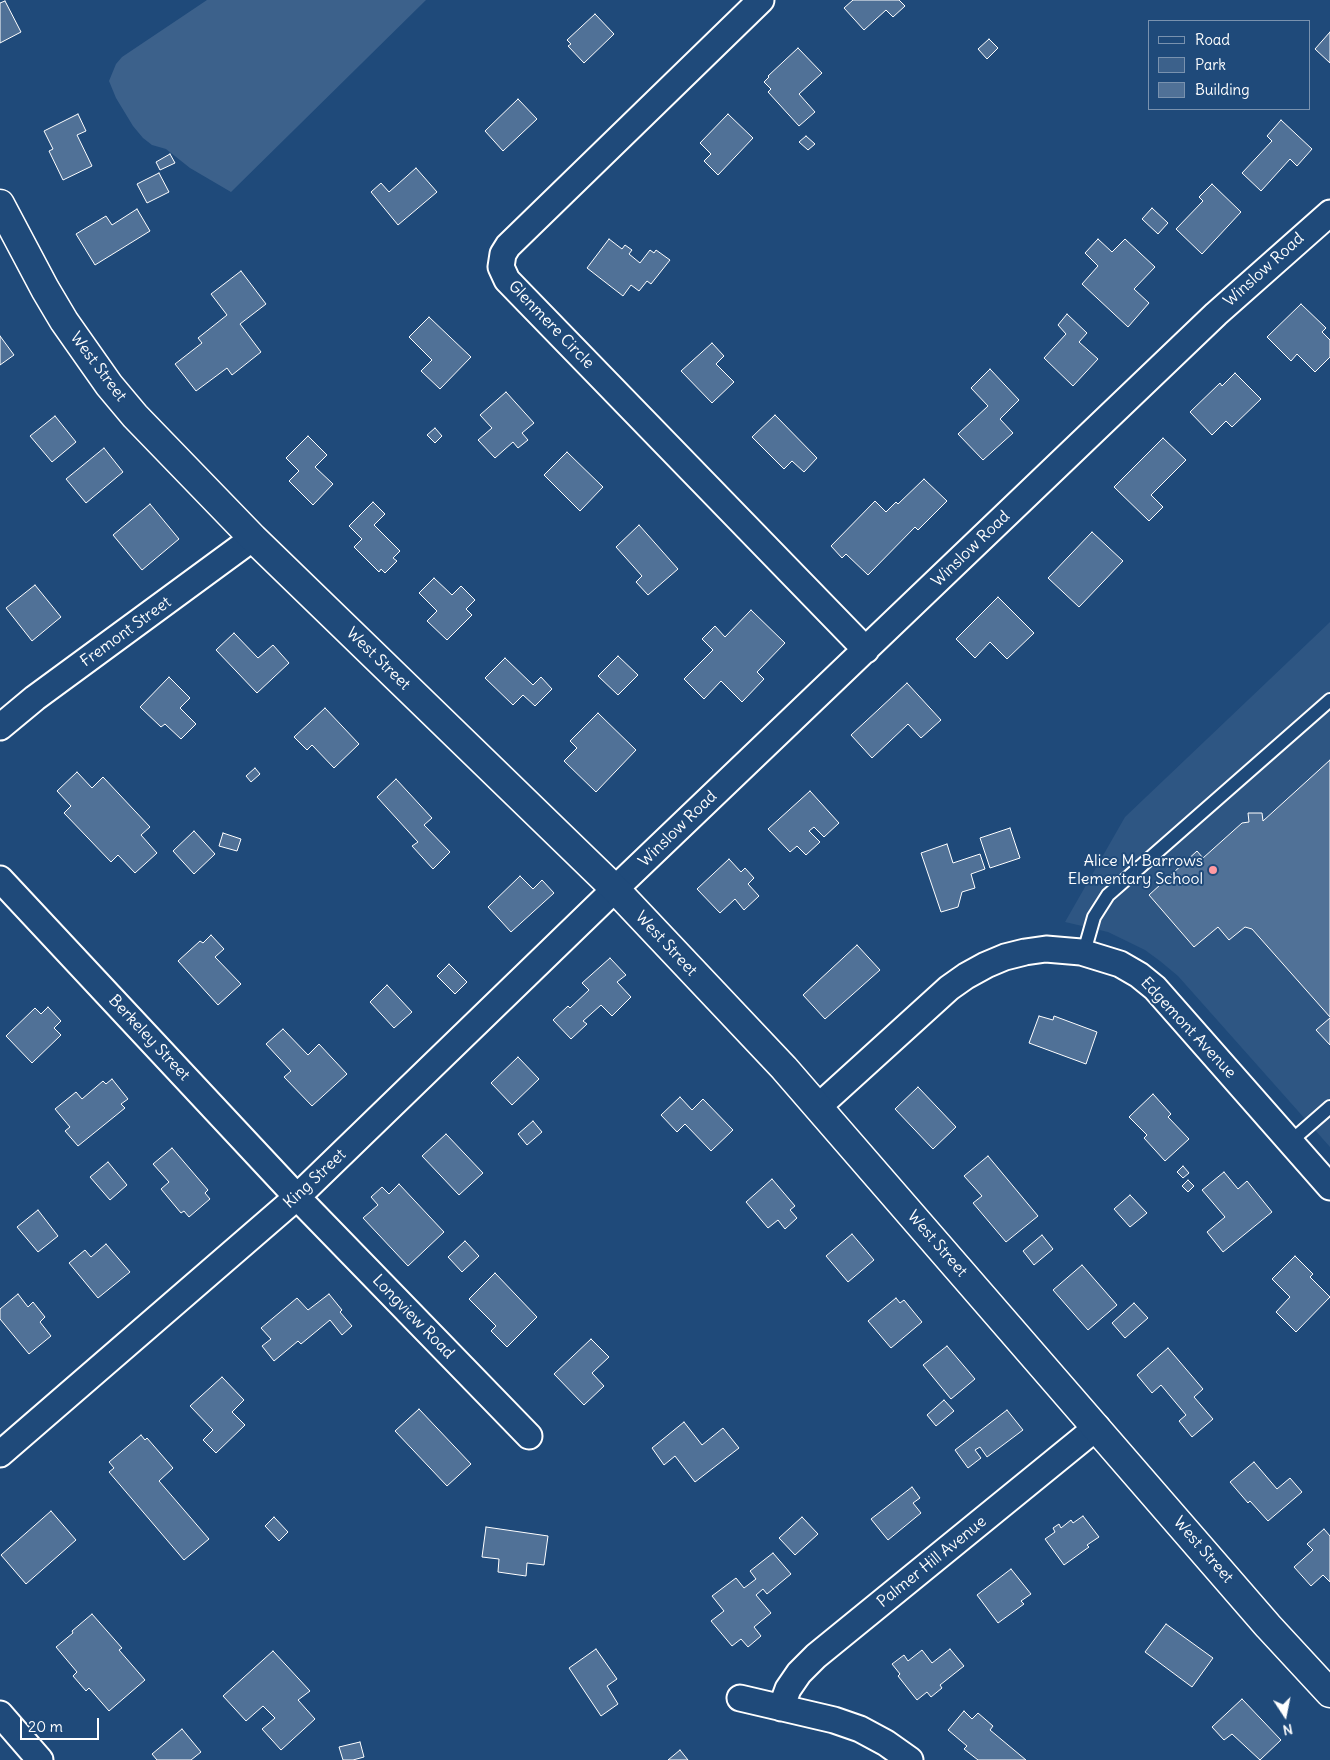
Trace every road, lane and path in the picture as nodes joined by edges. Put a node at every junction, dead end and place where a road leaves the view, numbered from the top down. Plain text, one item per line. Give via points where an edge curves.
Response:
1 (761, 0) edge
2 (0, 204) edge
3 (1330, 213) edge
4 (253, 538) junction
5 (866, 650) junction
6 (1330, 700) edge
7 (0, 727) edge
8 (0, 879) edge
9 (615, 889) junction
10 (1084, 952) junction
11 (818, 1107) junction
12 (1330, 1107) edge
13 (1290, 1142) junction
14 (1330, 1187) edge
15 (297, 1197) junction
16 (1097, 1427) junction
17 (529, 1436) dead end
18 (0, 1454) edge
19 (1330, 1693) edge
20 (740, 1698) dead end
21 (781, 1708) junction
22 (0, 1714) edge
23 (40, 1760) edge
24 (910, 1760) edge

1 - 5 street, Glenmere Circle via 508,246 501,267 507,280
2 - 4 main road, West Street via 64,321 109,385
3 - 5 street, Winslow Road via 1216,314
4 - 7 street, Fremont Street
4 - 9 main road, West Street
5 - 9 street, Winslow Road
6 - 10 lane via 1108,895 1094,917
8 - 15 street, Berkeley Street
9 - 11 main road, West Street
9 - 15 street, King Street
10 - 11 street, Edgemont Avenue via 1025,952 1005,957 966,976
10 - 13 street, Edgemont Avenue via 1120,964 1155,988
11 - 16 main road, West Street
12 - 13 lane
13 - 14 street, Edgemont Avenue
15 - 17 street, Longview Road
15 - 18 street, King Street
16 - 19 main road, West Street
16 - 21 street, Palmer Hill Avenue via 816,1656 799,1672
20 - 21 street
21 - 24 street via 860,1729
22 - 23 street

